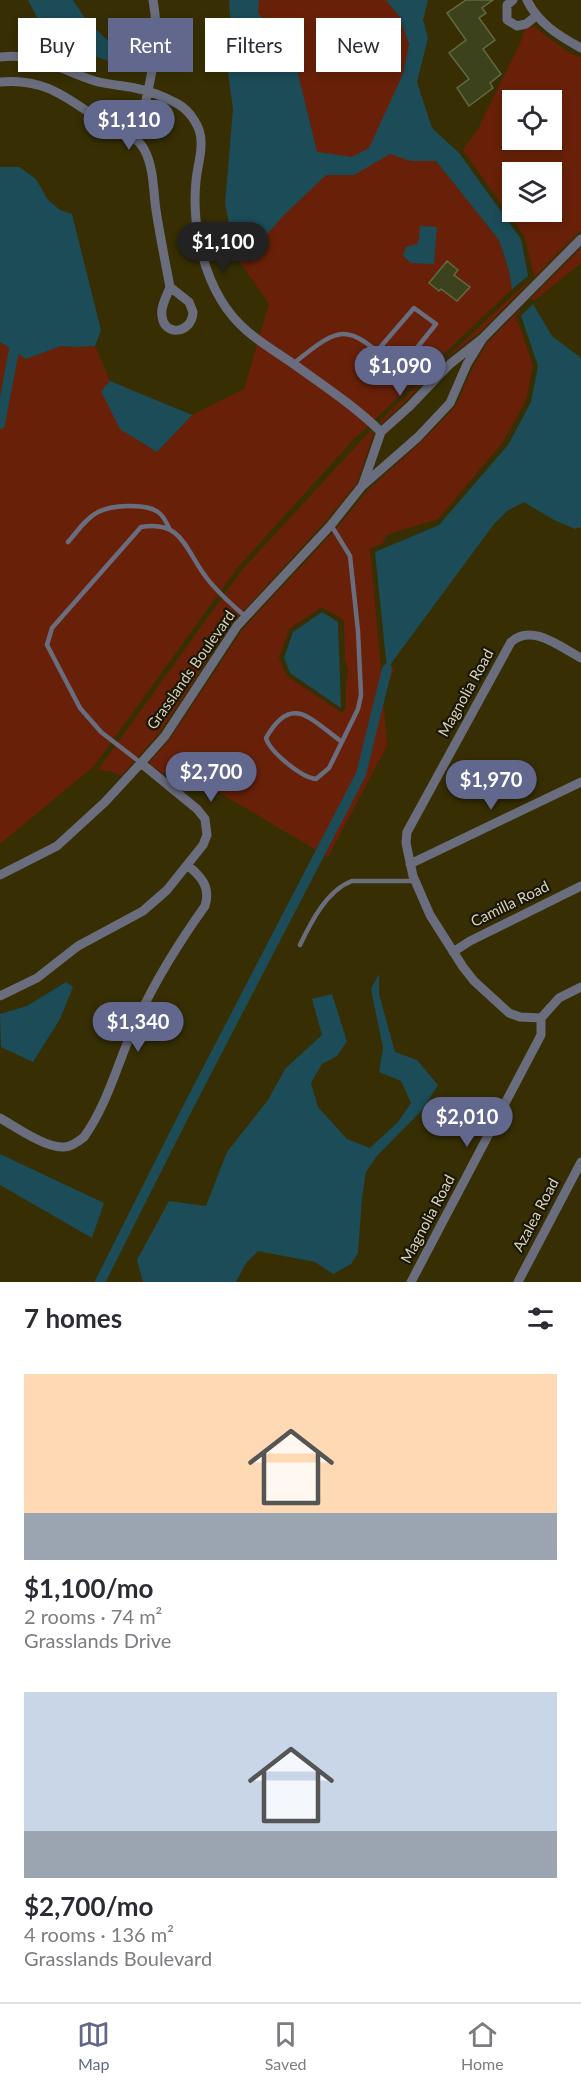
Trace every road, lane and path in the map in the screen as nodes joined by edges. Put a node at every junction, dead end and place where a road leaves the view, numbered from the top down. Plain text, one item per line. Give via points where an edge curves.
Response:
1 (153, 0) edge
2 (513, 0) edge
3 (527, 0) edge
4 (536, 16) junction
5 (581, 48) edge
6 (0, 57) edge
7 (0, 82) edge
8 (148, 91) junction
9 (137, 139) junction
10 (581, 239) edge
11 (170, 287) junction
12 (483, 338) junction
13 (377, 351) junction
14 (293, 364) junction
15 (381, 432) junction
16 (362, 486) junction
17 (331, 525) junction
18 (169, 528) junction
19 (68, 542) dead end
20 (246, 617) junction
21 (581, 658) edge
22 (342, 742) junction
23 (141, 763) junction
24 (581, 782) edge
25 (410, 864) junction
26 (187, 865) junction
27 (0, 875) edge
28 (415, 881) junction
29 (581, 886) edge
30 (300, 945) dead end
31 (453, 952) junction
32 (581, 987) edge
33 (0, 996) edge
34 (541, 1018) junction
35 (0, 1118) edge
36 (581, 1162) edge
37 (411, 1282) edge
38 (518, 1282) edge

1 - 8 street via 156,46
2 - 4 street via 507,5 507,20 517,26
3 - 4 street
4 - 5 street
6 - 8 street via 35,57 95,81
7 - 9 street via 46,87
8 - 9 street
8 - 14 street via 180,105 196,122 201,141 195,183 197,225 206,265 221,300 259,343
9 - 11 street via 151,167
10 - 12 street, Grasslands Boulevard
11 - 11 street via 162,319 172,329 183,329 194,312 189,302
12 - 15 street, Grasslands Boulevard via 450,364
12 - 16 street, Grasslands Boulevard via 450,403
13 - 13 lane via 398,368 436,324 414,308
13 - 14 lane via 355,335 342,333 318,344
14 - 15 street
15 - 16 street, Grasslands Boulevard
16 - 17 street, Grasslands Boulevard
17 - 20 street, Grasslands Boulevard
17 - 22 lane via 350,556 360,673 358,709
18 - 19 lane via 157,511 111,506 91,516
18 - 20 lane via 183,539 206,577
18 - 23 lane via 141,527 52,628 47,645 80,708 101,732
20 - 23 street, Grasslands Boulevard via 165,736
21 - 25 street, Magnolia Road via 535,634 524,634 511,642 408,832
22 - 22 lane via 329,768 316,779 308,778 269,747 266,738 273,726 291,712 300,713
23 - 26 street via 205,819 207,835
23 - 27 street, Grasslands Boulevard via 57,846
24 - 25 street
25 - 28 street, Magnolia Road
26 - 33 street via 143,911 78,946 37,978
26 - 35 street via 204,881 206,906 145,1002 108,1092 84,1137 67,1147 52,1146
28 - 30 lane via 343,884 324,905
28 - 31 street, Magnolia Road
29 - 31 street, Camilla Road
31 - 34 street, Magnolia Road via 474,981 509,1012
32 - 34 street via 559,998
34 - 37 street, Magnolia Road via 541,1035
36 - 38 street, Azalea Road

